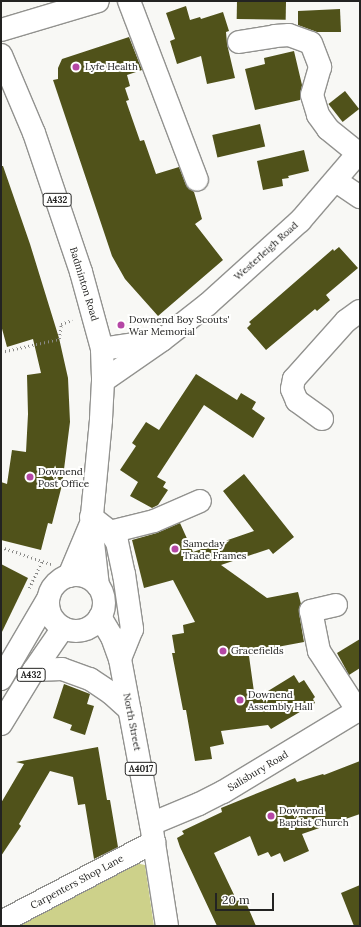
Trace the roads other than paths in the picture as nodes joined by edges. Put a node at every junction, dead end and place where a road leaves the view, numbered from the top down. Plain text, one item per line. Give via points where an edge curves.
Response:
1 (98, 1) edge
2 (128, 1) edge
3 (1, 30) edge
4 (239, 42) dead end
5 (1, 55) edge
6 (359, 152) edge
7 (197, 180) dead end
8 (336, 181) junction
9 (360, 197) edge
10 (360, 311) edge
11 (162, 340) junction
12 (102, 349) junction
13 (103, 381) junction
14 (322, 420) dead end
15 (200, 501) dead end
16 (97, 525) junction
17 (70, 573) junction
18 (98, 586) junction
19 (48, 599) junction
20 (336, 606) dead end
21 (100, 617) junction
22 (63, 628) junction
23 (120, 659) junction
24 (34, 670) junction
25 (1, 679) edge
26 (130, 710) junction
27 (359, 710) edge
28 (1, 724) edge
29 (152, 833) junction
30 (1, 922) edge
31 (167, 926) edge

1 - 3 main road
2 - 7 main road
4 - 6 main road via 289,35 311,43 320,67 312,95 318,115 328,129
5 - 12 main road, Badminton Road / A432 via 34,134 93,312
6 - 8 main road, Westerleigh Road
8 - 9 main road
8 - 11 main road, Westerleigh Road via 296,225 194,317
10 - 14 main road via 346,321 294,378 292,389 297,401
11 - 12 main road, Westerleigh Road
11 - 13 main road, Westerleigh Road
12 - 13 main road, Badminton Road / A432
13 - 16 main road, Badminton Road / A432
15 - 16 main road via 154,521
16 - 17 main road, Badminton Road / A432
16 - 18 main road, Badminton Road / A432
16 - 23 main road via 117,542 124,574 132,629
17 - 18 main road via 86,577
17 - 19 main road, A432 via 56,584
18 - 21 main road, A432 via 104,601
19 - 22 main road via 51,616
19 - 25 main road, A432
20 - 27 main road via 311,611 319,651
21 - 22 main road via 95,624 79,631
21 - 23 main road, North Street / A4017 via 112,637
22 - 24 main road, A432
23 - 26 main road, North Street / A4017
24 - 26 main road via 62,669 90,679
24 - 28 main road, A432
26 - 29 main road, North Street / A4017
27 - 29 main road, Salisbury Road via 248,770
29 - 30 main road, Carpenters Shop Lane
29 - 31 main road, North Street / A4017

